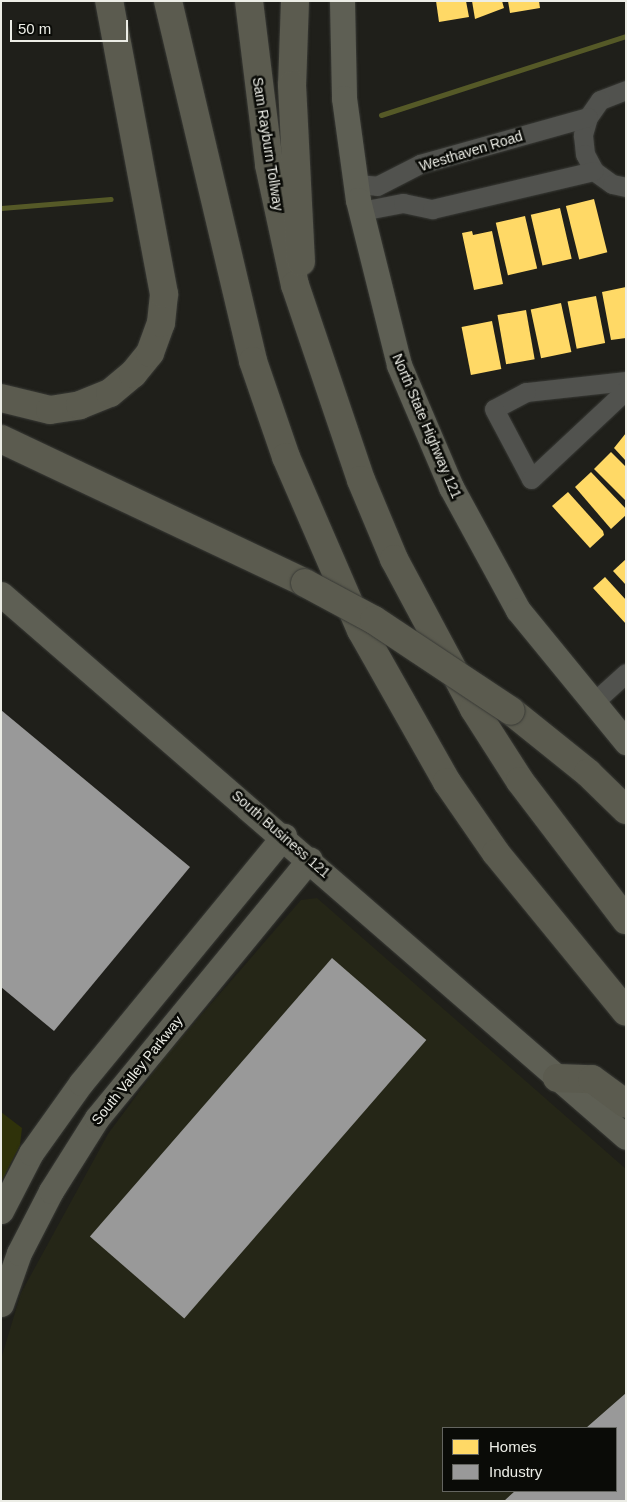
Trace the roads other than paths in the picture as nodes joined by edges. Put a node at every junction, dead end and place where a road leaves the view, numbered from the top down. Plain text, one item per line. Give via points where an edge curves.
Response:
1 (109, 1) edge
2 (168, 1) edge
3 (188, 1) edge
4 (249, 1) edge
5 (295, 1) edge
6 (342, 1) edge
7 (626, 90) edge
8 (588, 117) junction
9 (203, 143) junction
10 (594, 171) junction
11 (356, 184) junction
12 (626, 187) edge
13 (361, 211) junction
14 (295, 285) junction
15 (626, 381) edge
16 (626, 390) edge
17 (1, 398) edge
18 (1, 439) edge
19 (1, 594) edge
20 (626, 673) edge
21 (594, 702) junction
22 (626, 742) edge
23 (626, 810) edge
24 (284, 836) junction
25 (310, 859) junction
26 (626, 920) edge
27 (626, 1012) edge
28 (557, 1078) junction
29 (626, 1104) edge
30 (626, 1136) edge
31 (1, 1211) edge
32 (1, 1304) edge

1 - 17 highway via 164,294 161,323 150,353 133,374 110,392 80,405 50,410
2 - 9 highway
3 - 9 highway
4 - 14 highway, Sam Rayburn Tollway via 270,166
5 - 14 highway via 292,85 304,250
6 - 11 main road, North State Highway 121 via 344,98
7 - 8 street via 600,100
8 - 10 street via 583,135 585,154
8 - 11 street, Westhaven Road via 420,164 377,186
9 - 27 highway via 231,280 253,361 286,457 361,630 447,782 496,853
10 - 12 street via 612,184
10 - 13 street via 432,209 403,203
11 - 13 main road, North State Highway 121
13 - 21 main road, North State Highway 121 via 398,365 451,487 518,610
14 - 26 highway, Sam Rayburn Tollway via 361,480 429,628 520,781
15 - 16 street via 526,392 494,410 531,479
18 - 23 highway, bridge via 304,583 374,620 511,712 588,773
19 - 24 main road, South Business 121
20 - 21 street
21 - 22 main road, North State Highway 121
24 - 25 main road, South Business 121
24 - 31 main road via 81,1083 31,1153
25 - 28 main road, South Business 121
25 - 32 main road, South Valley Parkway via 97,1118 51,1191 19,1253
28 - 29 highway via 592,1079
28 - 30 main road, South Business 121

